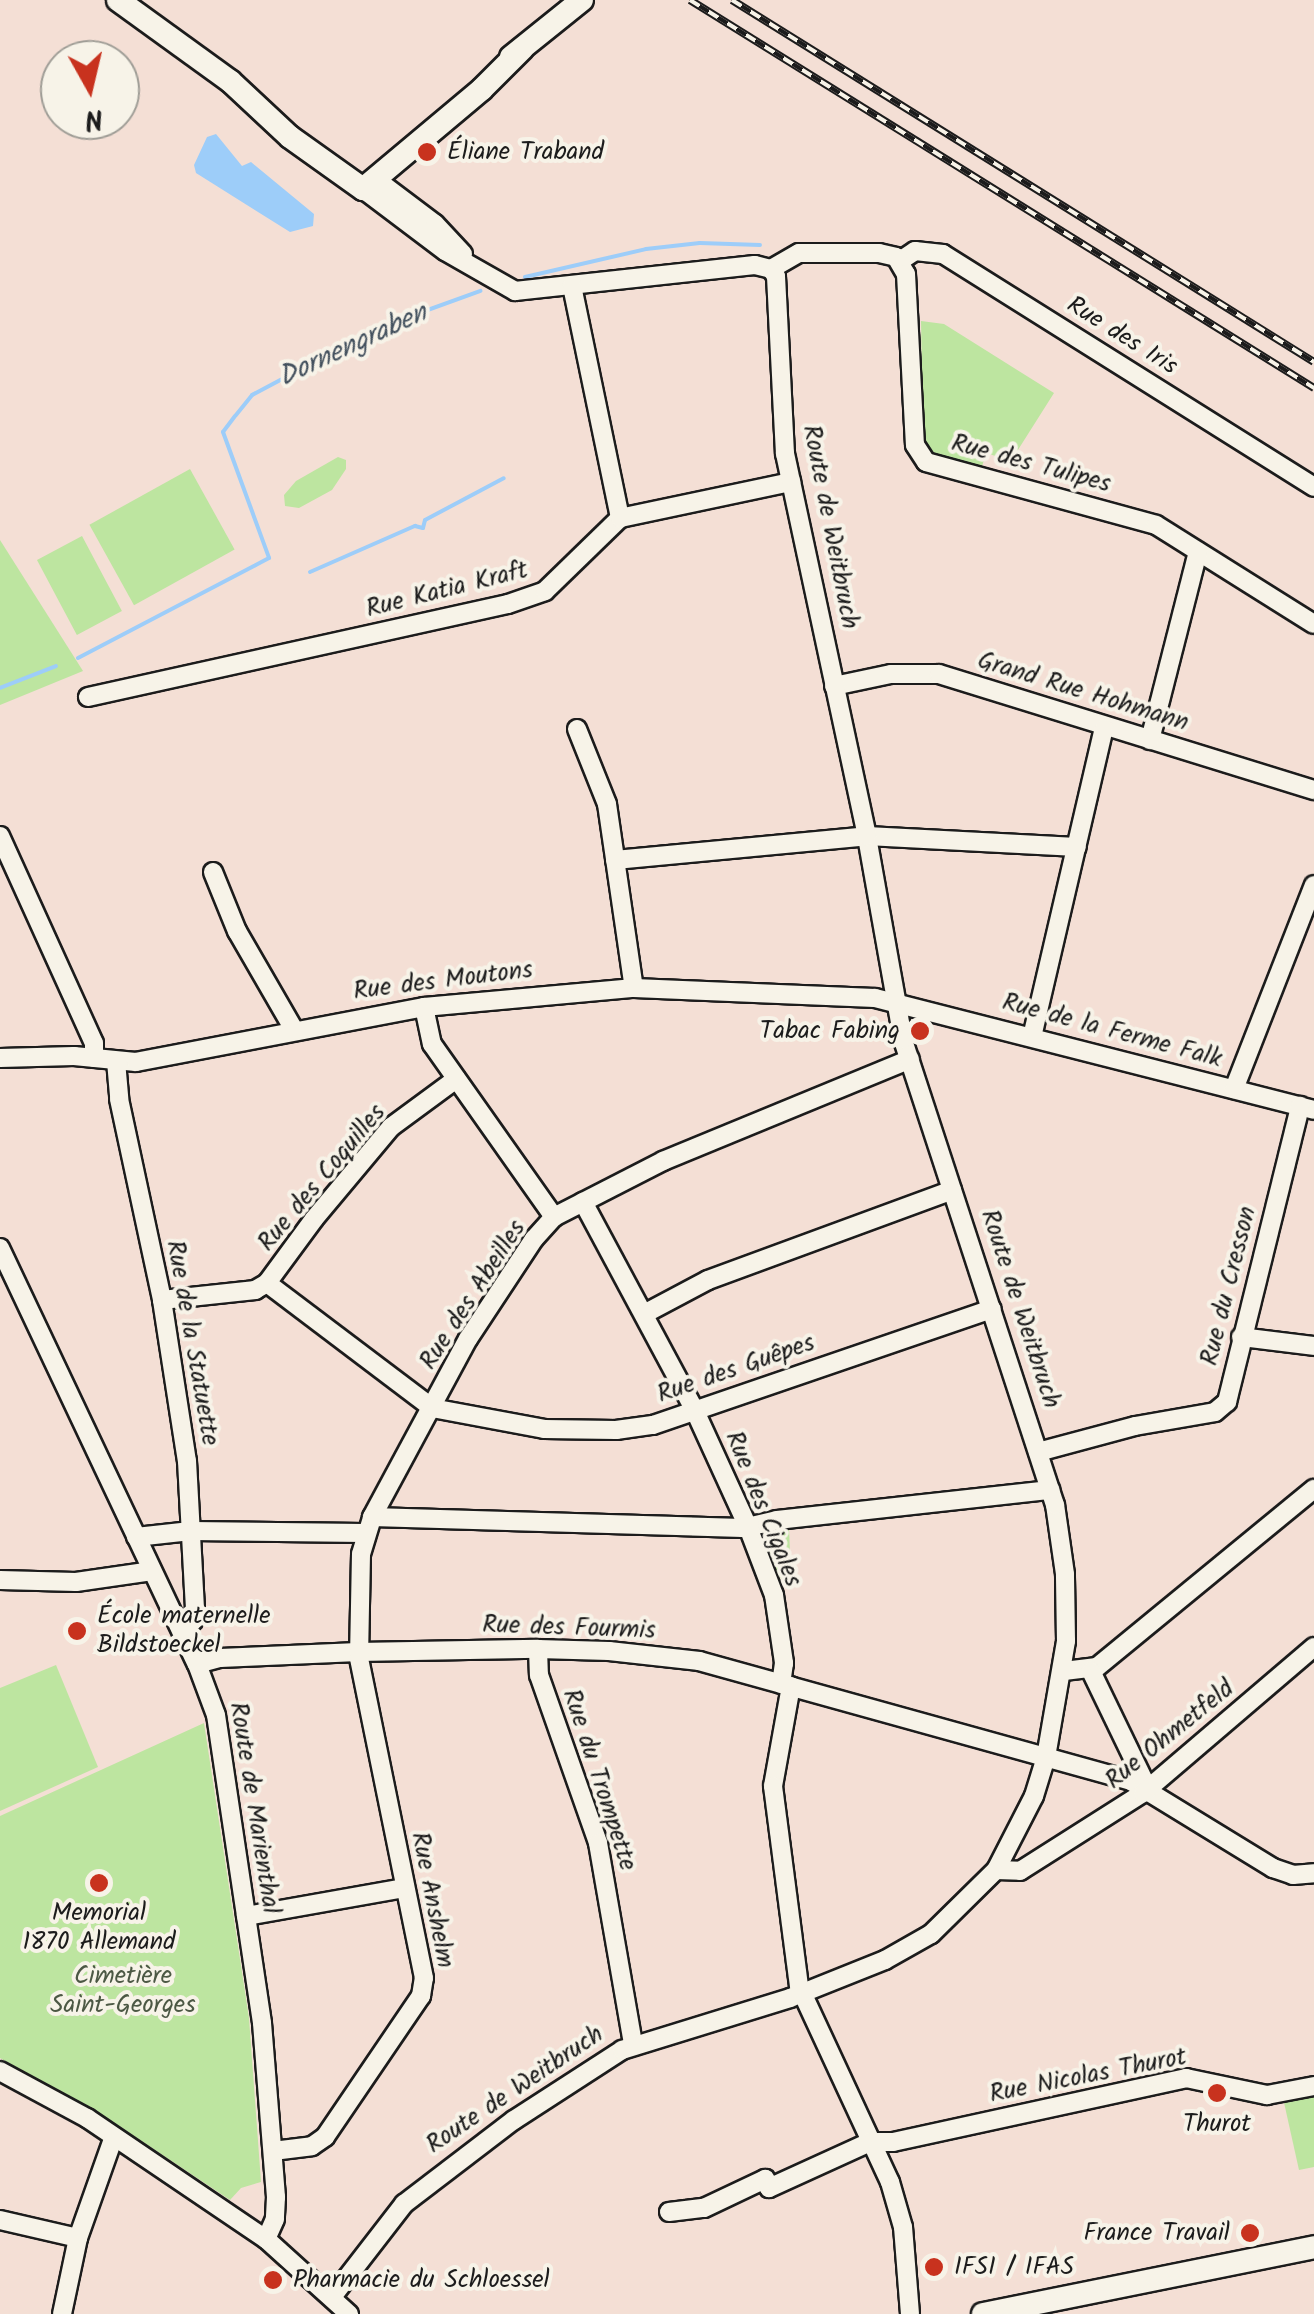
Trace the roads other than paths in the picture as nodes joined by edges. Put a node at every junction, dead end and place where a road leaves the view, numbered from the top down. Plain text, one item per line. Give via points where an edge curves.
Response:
1 (118, 0) edge
2 (582, 0) edge
3 (363, 180) junction
4 (900, 260) junction
5 (771, 269) junction
6 (572, 286) junction
7 (791, 482) junction
8 (1314, 487) edge
9 (620, 518) junction
10 (1198, 552) junction
11 (1314, 624) edge
12 (834, 686) junction
13 (88, 697) dead end
14 (1104, 728) junction
15 (578, 729) dead end
16 (1150, 740) junction
17 (1314, 790) edge
18 (0, 836) edge
19 (867, 836) junction
20 (1077, 847) junction
21 (615, 860) junction
22 (213, 872) dead end
23 (1314, 885) edge
24 (634, 988) junction
25 (896, 1002) junction
26 (424, 1007) junction
27 (293, 1028) junction
28 (1032, 1036) junction
29 (0, 1058) edge
30 (94, 1058) junction
31 (910, 1060) junction
32 (116, 1061) junction
33 (456, 1079) junction
34 (1234, 1089) junction
35 (1307, 1108) edge
36 (952, 1190) junction
37 (582, 1202) junction
38 (554, 1217) junction
39 (0, 1248) edge
40 (267, 1283) junction
41 (162, 1300) junction
42 (992, 1308) junction
43 (644, 1314) junction
44 (1241, 1337) junction
45 (1314, 1346) edge
46 (432, 1408) junction
47 (695, 1412) junction
48 (1038, 1452) junction
49 (1314, 1489) edge
50 (1050, 1490) junction
51 (368, 1525) junction
52 (748, 1527) junction
53 (191, 1530) junction
54 (136, 1537) junction
55 (152, 1572) junction
56 (0, 1580) edge
57 (180, 1630) junction
58 (1314, 1648) edge
59 (538, 1649) junction
60 (358, 1652) junction
61 (197, 1664) junction
62 (1064, 1670) junction
63 (1090, 1672) junction
64 (786, 1685) junction
65 (1046, 1757) junction
66 (1148, 1789) junction
67 (996, 1870) junction
68 (1314, 1873) edge
69 (405, 1888) junction
70 (246, 1916) junction
71 (802, 1993) junction
72 (633, 2044) junction
73 (0, 2071) edge
74 (1314, 2086) edge
75 (113, 2139) junction
76 (870, 2142) junction
77 (274, 2151) junction
78 (669, 2212) dead end
79 (0, 2220) edge
80 (78, 2238) junction
81 (266, 2239) junction
82 (1314, 2247) edge
83 (332, 2297) junction
84 (62, 2314) edge
85 (349, 2314) edge
86 (910, 2314) edge
87 (983, 2314) edge

1 - 3 main road via 230,81 278,126
2 - 3 main road via 482,89
3 - 6 street via 445,251 514,291
4 - 5 street via 879,253 799,253
4 - 8 street, Rue des Iris via 915,251 942,254
4 - 10 street, Rue des Tulipes via 914,446 926,462 1156,525
5 - 6 street via 756,265
5 - 7 street, Route de Weitbruch
6 - 9 street
7 - 9 street
7 - 12 street, Route de Weitbruch
9 - 13 street, Rue Katia Kraft via 544,591 508,604
10 - 11 street, Rue des Tulipes
10 - 16 street
12 - 14 street, Grand Rue Hohmann via 891,674 939,674
12 - 19 street, Route de Weitbruch
14 - 16 street, Grand Rue Hohmann
14 - 20 street
15 - 21 street via 607,804
16 - 17 street, Grand Rue Hohmann
18 - 30 street via 94,1043
19 - 20 street
19 - 21 street
19 - 25 street, Route de Weitbruch
20 - 28 street
21 - 24 street
22 - 27 street via 237,931
23 - 34 street
24 - 25 street, Rue des Moutons
24 - 26 street, Rue des Moutons
25 - 28 street, Rue de la Ferme Falk
25 - 31 street, Route de Weitbruch
26 - 27 street, Rue des Moutons
26 - 33 street via 432,1044
27 - 32 street, Rue des Moutons
28 - 34 street, Rue de la Ferme Falk
29 - 30 street, Rue des Moutons
30 - 32 street, Rue des Moutons
31 - 36 street, Route de Weitbruch
31 - 37 street, Rue des Abeilles via 664,1161
32 - 41 street, Rue de la Statuette
33 - 38 street
33 - 40 street, Rue des Coquilles via 391,1126
34 - 35 street, Rue de la Ferme Falk
35 - 44 street, Rue du Cresson
36 - 42 street, Route de Weitbruch
36 - 43 street via 708,1280
37 - 38 street, Rue des Abeilles
37 - 43 street, Rue des Cigales
38 - 46 street, Rue des Abeilles via 468,1339
39 - 54 street, Route de Marienthal
40 - 41 street, Rue des Coquilles
40 - 46 street
41 - 53 street, Rue de la Statuette
42 - 47 street, Rue des Guêpes
42 - 48 street, Route de Weitbruch
43 - 47 street, Rue des Cigales
44 - 45 street
44 - 48 street, Rue du Cresson via 1227,1402 1215,1412
46 - 47 street, Rue des Guêpes via 544,1430 616,1430
46 - 51 street, Rue des Abeilles
47 - 52 street, Rue des Cigales
48 - 50 street, Route de Weitbruch
49 - 63 street
50 - 52 street
50 - 62 street, Route de Weitbruch via 1065,1574
51 - 52 street
51 - 53 street
51 - 60 street, Rue des Abeilles
52 - 64 street, Rue des Cigales via 774,1595
53 - 54 street
53 - 57 street, Rue de la Statuette via 195,1608 193,1621
54 - 55 street, Route de Marienthal
55 - 56 street via 76,1582
55 - 57 street, Route de Marienthal
57 - 61 street, Route de Marienthal
58 - 66 street, Rue Ohmetfeld
59 - 60 street, Rue des Fourmis
59 - 64 street, Rue des Fourmis via 653,1654
59 - 72 street, Rue du Trompette via 539,1675 600,1854
60 - 61 street, Rue des Fourmis
60 - 69 street, Rue Anshelm
61 - 70 street, Route de Marienthal via 216,1715
62 - 63 street
62 - 65 street, Route de Weitbruch
63 - 66 street
64 - 65 street, Rue des Fourmis
64 - 71 street, Rue des Cigales via 773,1786
65 - 66 street, Rue des Fourmis
65 - 67 street, Route de Weitbruch
66 - 67 street, Rue Ohmetfeld via 1020,1871
66 - 68 street, Rue des Fourmis via 1273,1868
67 - 71 street, Route de Weitbruch via 931,1934
69 - 70 street
69 - 77 street, Rue Anshelm via 422,1996 326,2138
70 - 77 street, Route de Marienthal
71 - 72 street, Route de Weitbruch
71 - 76 street, Rue des Cigales
72 - 83 street, Route de Weitbruch via 514,2120 404,2204
73 - 75 street
74 - 76 street, Rue Nicolas Thurot via 1267,2095 1186,2078
75 - 80 street
75 - 81 street
76 - 78 street, Rue Nicolas Thurot via 770,2188 764,2179 704,2208
76 - 86 street, Rue des Cigales via 903,2227
77 - 81 street, Route de Marienthal via 275,2219
79 - 80 street
80 - 84 street
81 - 83 street
82 - 87 main road
83 - 85 street

